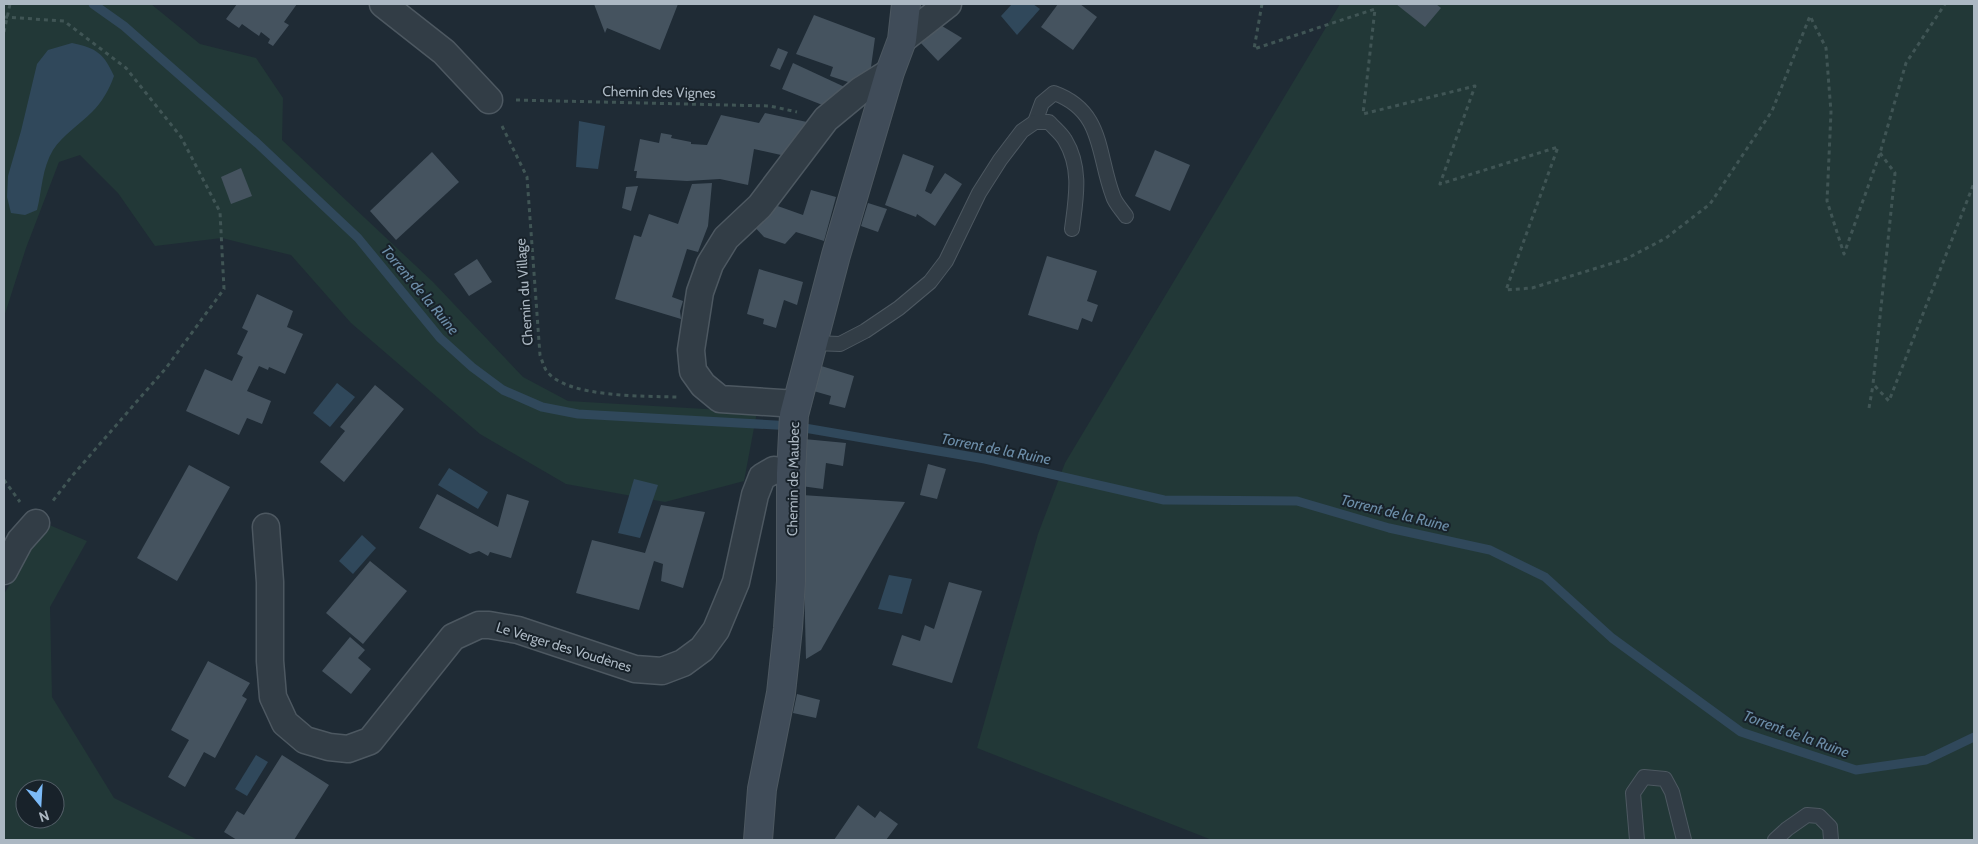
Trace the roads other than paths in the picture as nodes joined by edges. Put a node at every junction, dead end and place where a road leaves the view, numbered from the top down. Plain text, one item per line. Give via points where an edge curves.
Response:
1 (383, 4) edge
2 (906, 4) edge
3 (948, 4) edge
4 (902, 40) junction
5 (890, 72) junction
6 (489, 100) road end
7 (1035, 122) junction
8 (1126, 216) dead end
9 (1072, 229) dead end
10 (813, 343) junction
11 (797, 404) junction
12 (791, 473) junction
13 (36, 523) road end
14 (266, 527) dead end
15 (4, 571) edge
16 (758, 840) edge
17 (1636, 840) edge
18 (1684, 840) edge
19 (1775, 840) edge
20 (1831, 840) edge

1 - 6 street via 444,52
2 - 4 street, Chemin de Maubec
3 - 4 street
4 - 5 street, Chemin de Maubec
5 - 10 street, Chemin de Maubec
5 - 11 street via 861,90 826,119 760,206 726,238 710,264 700,292 691,350 693,371 702,385 720,399
7 - 8 lane via 1042,103 1054,93 1068,98 1084,112 1097,137 1113,198
7 - 9 lane via 1049,122 1064,139 1074,160 1078,189
7 - 10 lane via 1022,131 1000,160 979,193 946,261 930,282 865,331 840,344
10 - 11 street, Chemin de Maubec
11 - 12 street, Chemin de Maubec
12 - 14 street, Le Verger des Voudènes via 774,470 762,477 736,582 716,630 702,649 683,663 662,671 635,669 518,630 479,625 453,637 370,741 348,749 305,740 285,723 273,697
12 - 16 street, Chemin de Maubec via 788,628 781,693 762,789
13 - 15 street via 20,541
17 - 18 lane via 1633,792 1644,777 1665,779 1672,792
19 - 20 lane via 1807,815 1819,816 1830,827

